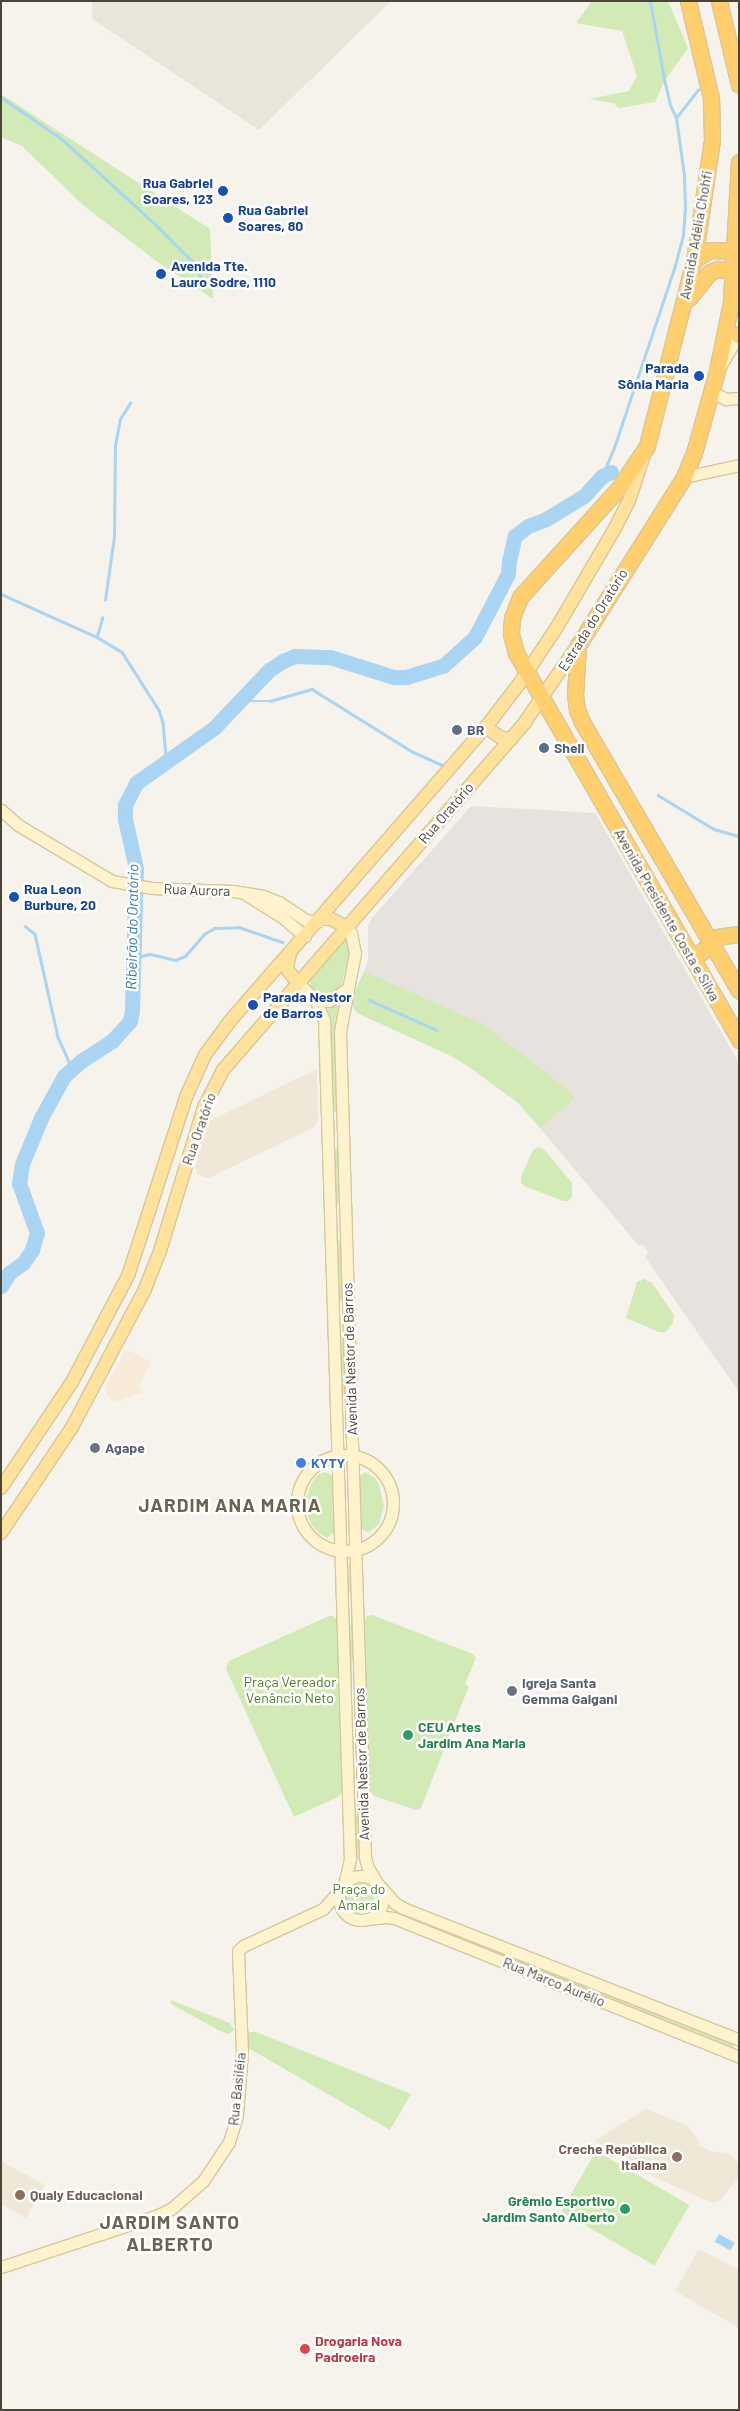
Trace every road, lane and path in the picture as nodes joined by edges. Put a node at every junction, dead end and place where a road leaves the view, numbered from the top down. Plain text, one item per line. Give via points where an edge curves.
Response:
1 (688, 1) edge
2 (719, 1) edge
3 (739, 85) edge
4 (739, 162) edge
5 (737, 252) edge
6 (694, 260) junction
7 (736, 271) edge
8 (682, 312) junction
9 (739, 335) edge
10 (717, 371) junction
11 (712, 392) junction
12 (739, 398) edge
13 (647, 446) junction
14 (641, 465) joint
15 (739, 465) edge
16 (684, 477) junction
17 (578, 645) junction
18 (527, 673) junction
19 (542, 698) junction
20 (486, 727) junction
21 (511, 739) junction
22 (450, 769) joint
23 (477, 778) joint
24 (1, 810) edge
25 (244, 892) junction
26 (318, 920) junction
27 (347, 927) junction
28 (739, 934) edge
29 (305, 936) junction
30 (710, 943) junction
31 (290, 953) junction
32 (692, 960) junction
33 (298, 983) junction
34 (348, 988) junction
35 (739, 991) edge
36 (315, 999) junction
37 (739, 1040) edge
38 (353, 1455) junction
39 (338, 1456) junction
40 (1, 1488) edge
41 (1, 1533) edge
42 (356, 1550) junction
43 (340, 1552) junction
44 (378, 1884) junction
45 (342, 1886) junction
46 (322, 1909) junction
47 (349, 1917) junction
48 (367, 1919) junction
49 (472, 1935) junction
50 (468, 1948) junction
51 (739, 2040) edge
52 (739, 2057) edge
53 (1, 2267) edge

1 - 6 highway, Avenida Adélia Chohfi via 711,98 712,140
2 - 3 highway
4 - 5 highway
5 - 6 highway via 710,250
5 - 7 highway
6 - 8 highway, Avenida Adélia Chohfi
7 - 8 highway via 718,269 704,276
7 - 10 highway
8 - 13 highway, Avenida Adélia Chohfi
9 - 10 street
10 - 11 highway
11 - 12 street via 726,399
11 - 16 highway, Estrada do Oratório
13 - 14 main road, Avenida Adélia Chohfi
13 - 18 highway, Avenida Presidente Costa e Silva via 618,489 520,597 512,618 511,640
14 - 18 main road, Estrada do Oratório via 629,501 615,528
15 - 16 street
16 - 17 highway, Estrada do Oratório
17 - 19 main road, Estrada do Oratório
17 - 30 highway, Avenida Presidente Costa e Silva via 577,710
18 - 19 highway, Avenida Presidente Costa e Silva
18 - 20 main road, Estrada do Oratório
19 - 21 main road, Estrada do Oratório
19 - 32 highway, Avenida Presidente Costa e Silva
20 - 21 main road via 501,738
20 - 22 main road, Estrada do Oratório
21 - 23 main road, Estrada do Oratório
22 - 26 main road, Rua Oratório
23 - 27 main road, Rua Oratório
24 - 25 street, Rua Aurora via 18,825 102,876 122,884
25 - 26 street, Rua Aurora via 270,898 306,920
25 - 29 street, Rua Aurora
26 - 27 main road via 331,919
26 - 29 main road, Rua Oratório
27 - 33 main road, Rua Oratório
27 - 34 street, Avenida Nestor de Barros via 352,933 355,953
28 - 30 highway via 723,935
29 - 31 main road, Rua Oratório
30 - 32 highway
30 - 35 highway, Avenida Presidente Costa e Silva
31 - 33 main road via 287,969
31 - 40 main road, Rua Oratório via 221,1032 198,1068 128,1276 72,1382
32 - 37 highway, Avenida Presidente Costa e Silva
33 - 36 street, Avenida Nestor de Barros
33 - 41 main road, Rua Oratório via 237,1052 216,1082 202,1113 145,1289 71,1429
34 - 36 street via 329,1001
34 - 38 street, Avenida Nestor de Barros via 340,1032
36 - 39 street, Avenida Nestor de Barros via 324,1020
38 - 39 street
38 - 42 street, Avenida Nestor de Barros
38 - 42 street via 371,1462 380,1471 390,1487 392,1500 389,1520 382,1533
39 - 43 street, Avenida Nestor de Barros
39 - 43 street via 316,1466 306,1478 299,1492 298,1508 302,1523 313,1538
42 - 43 street
42 - 44 street, Avenida Nestor de Barros via 365,1857
43 - 45 street, Avenida Nestor de Barros via 350,1859
44 - 45 street via 368,1877 359,1876
44 - 48 street via 383,1896 382,1906
44 - 49 street, Rua Marco Aurélio via 403,1908
45 - 46 street, Rua Basiléia
45 - 47 street via 339,1902
46 - 47 street
46 - 53 street, Rua Basiléia via 238,1951 242,2056 237,2115 229,2142 204,2181 171,2209 158,2215
47 - 48 street
48 - 50 street, Rua Marco Aurélio via 394,1918
49 - 50 street
49 - 51 street, Rua Marco Aurélio
50 - 52 street, Rua Marco Aurélio

